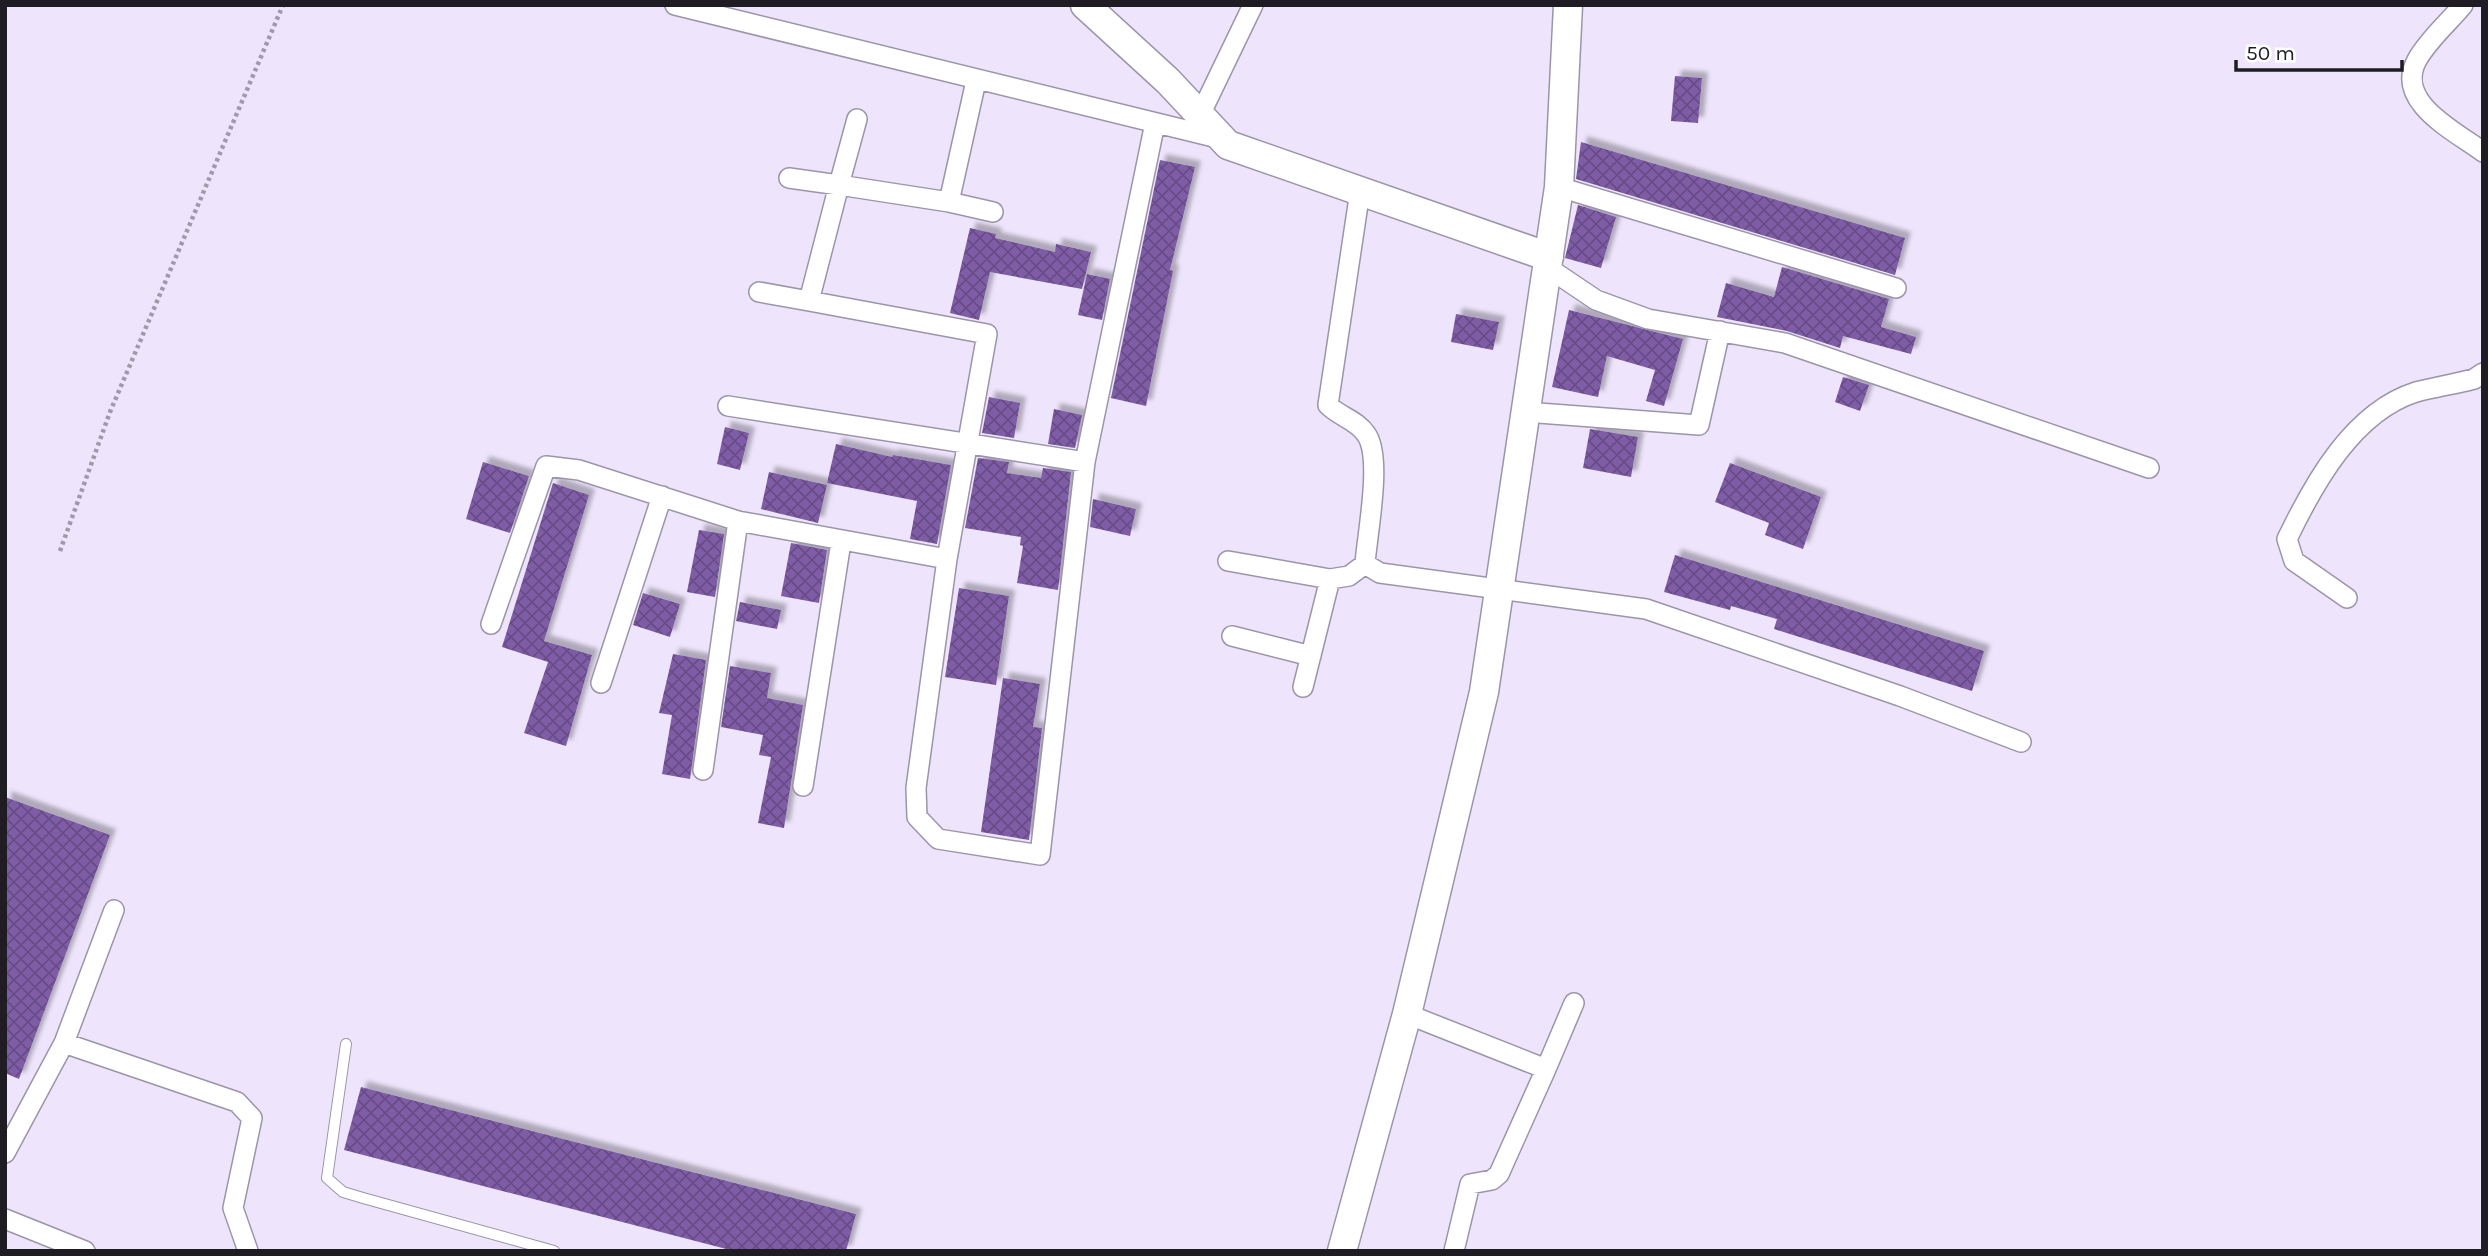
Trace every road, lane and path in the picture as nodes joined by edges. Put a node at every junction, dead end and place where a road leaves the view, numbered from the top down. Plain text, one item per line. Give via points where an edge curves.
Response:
1 (283, 5) edge
2 (675, 5) edge
3 (1085, 5) edge
4 (1253, 5) edge
5 (1568, 5) edge
6 (2463, 5) edge
7 (976, 81) junction
8 (1200, 115) junction
9 (858, 119) dead end
10 (1155, 123) junction
11 (1223, 139) junction
12 (2483, 152) edge
13 (789, 178) dead end
14 (839, 185) junction
15 (1559, 187) junction
16 (1360, 191) junction
17 (949, 202) junction
18 (993, 212) dead end
19 (1548, 262) junction
20 (1896, 288) dead end
21 (759, 292) dead end
22 (809, 301) junction
23 (1720, 331) junction
24 (2483, 373) edge
25 (728, 406) dead end
26 (1525, 412) junction
27 (966, 443) junction
28 (1084, 462) junction
29 (2149, 468) dead end
30 (662, 496) junction
31 (738, 521) junction
32 (841, 542) junction
33 (60, 551) dead end
34 (947, 559) junction
35 (1228, 561) dead end
36 (1365, 564) junction
37 (1330, 579) junction
38 (1499, 588) junction
39 (2347, 598) dead end
40 (491, 624) dead end
41 (1232, 636) dead end
42 (1311, 656) junction
43 (601, 683) dead end
44 (1303, 688) dead end
45 (2021, 742) dead end
46 (703, 771) dead end
47 (803, 786) dead end
48 (114, 910) dead end
49 (1574, 1003) dead end
50 (1407, 1014) junction
51 (64, 1043) junction
52 (345, 1044) dead end
53 (1546, 1069) junction
54 (5, 1153) edge
55 (5, 1219) edge
56 (85, 1251) edge
57 (248, 1251) edge
58 (554, 1251) edge
59 (1342, 1251) edge
60 (1454, 1251) edge

1 - 33 path via 110,412
2 - 7 street
3 - 8 main road
4 - 8 street
5 - 15 main road
6 - 12 street via 2417,60 2412,79 2419,104
7 - 10 street
7 - 17 street
8 - 11 main road
9 - 14 street
10 - 11 street
10 - 28 street
11 - 16 main road via 1228,145
13 - 14 street
14 - 17 street
14 - 22 street
15 - 19 main road
15 - 20 street
16 - 19 main road
16 - 36 street via 1328,405 1358,423 1369,437 1373,458
17 - 18 street
19 - 23 street via 1596,300 1648,319
19 - 26 main road
21 - 22 street
22 - 27 street via 987,334
23 - 26 street via 1699,425
23 - 29 street via 1786,343
24 - 39 street via 2415,393 2380,410 2339,451 2299,514 2287,539 2294,561
25 - 27 street
26 - 38 main road
27 - 28 street
27 - 34 street
28 - 34 street via 1040,855 938,839 918,817 916,788
30 - 31 street
30 - 40 street via 579,470 546,466
30 - 43 street
31 - 32 street
31 - 46 street
32 - 34 street
32 - 47 street
35 - 37 street
36 - 37 street via 1349,576
36 - 38 street via 1380,573
37 - 42 street
38 - 45 street via 1646,609
38 - 50 main road via 1484,692
41 - 42 street
42 - 44 street
48 - 51 street
49 - 53 street
50 - 53 street
50 - 59 main road
51 - 54 street
51 - 57 street via 237,1102 252,1118 233,1208
52 - 58 lane via 327,1178 343,1192
53 - 60 street via 1499,1174 1470,1184
55 - 56 street

